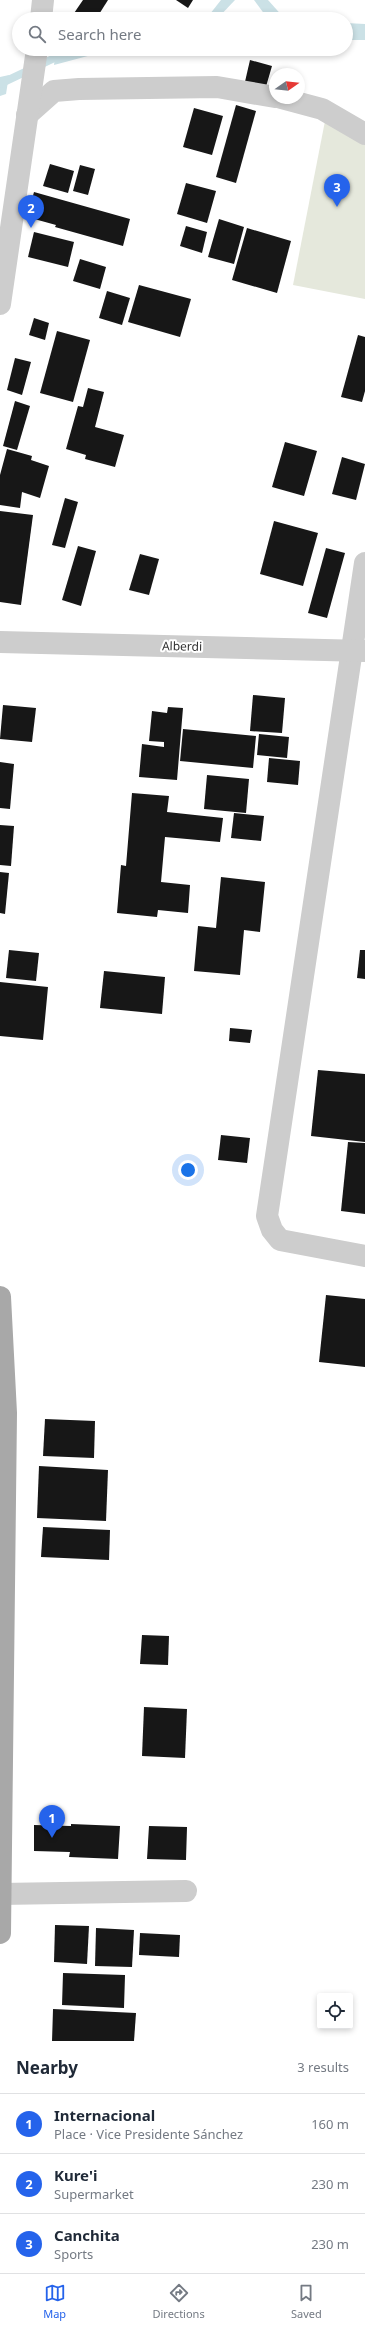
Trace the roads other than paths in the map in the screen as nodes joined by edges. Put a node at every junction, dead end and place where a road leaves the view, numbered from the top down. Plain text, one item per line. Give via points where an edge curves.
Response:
1 (43, 0) edge
2 (42, 12) edge
3 (36, 56) edge
4 (269, 96) edge
5 (303, 104) edge
6 (29, 109) junction
7 (365, 134) edge
8 (0, 304) edge
9 (365, 563) edge
10 (0, 642) edge
11 (359, 651) edge
12 (365, 1256) edge
13 (0, 1298) edge
14 (2, 1588) edge
15 (186, 1891) dead end
16 (0, 1894) edge
17 (0, 1932) edge

1 - 2 street
3 - 6 street
4 - 6 street via 217,87 79,88 54,91
5 - 7 street via 322,109
6 - 8 street
9 - 11 street
10 - 11 street, Alberdi
11 - 12 street via 267,1216 272,1230 280,1240
13 - 14 main road via 6,1413
14 - 16 main road
15 - 16 street
16 - 17 main road

